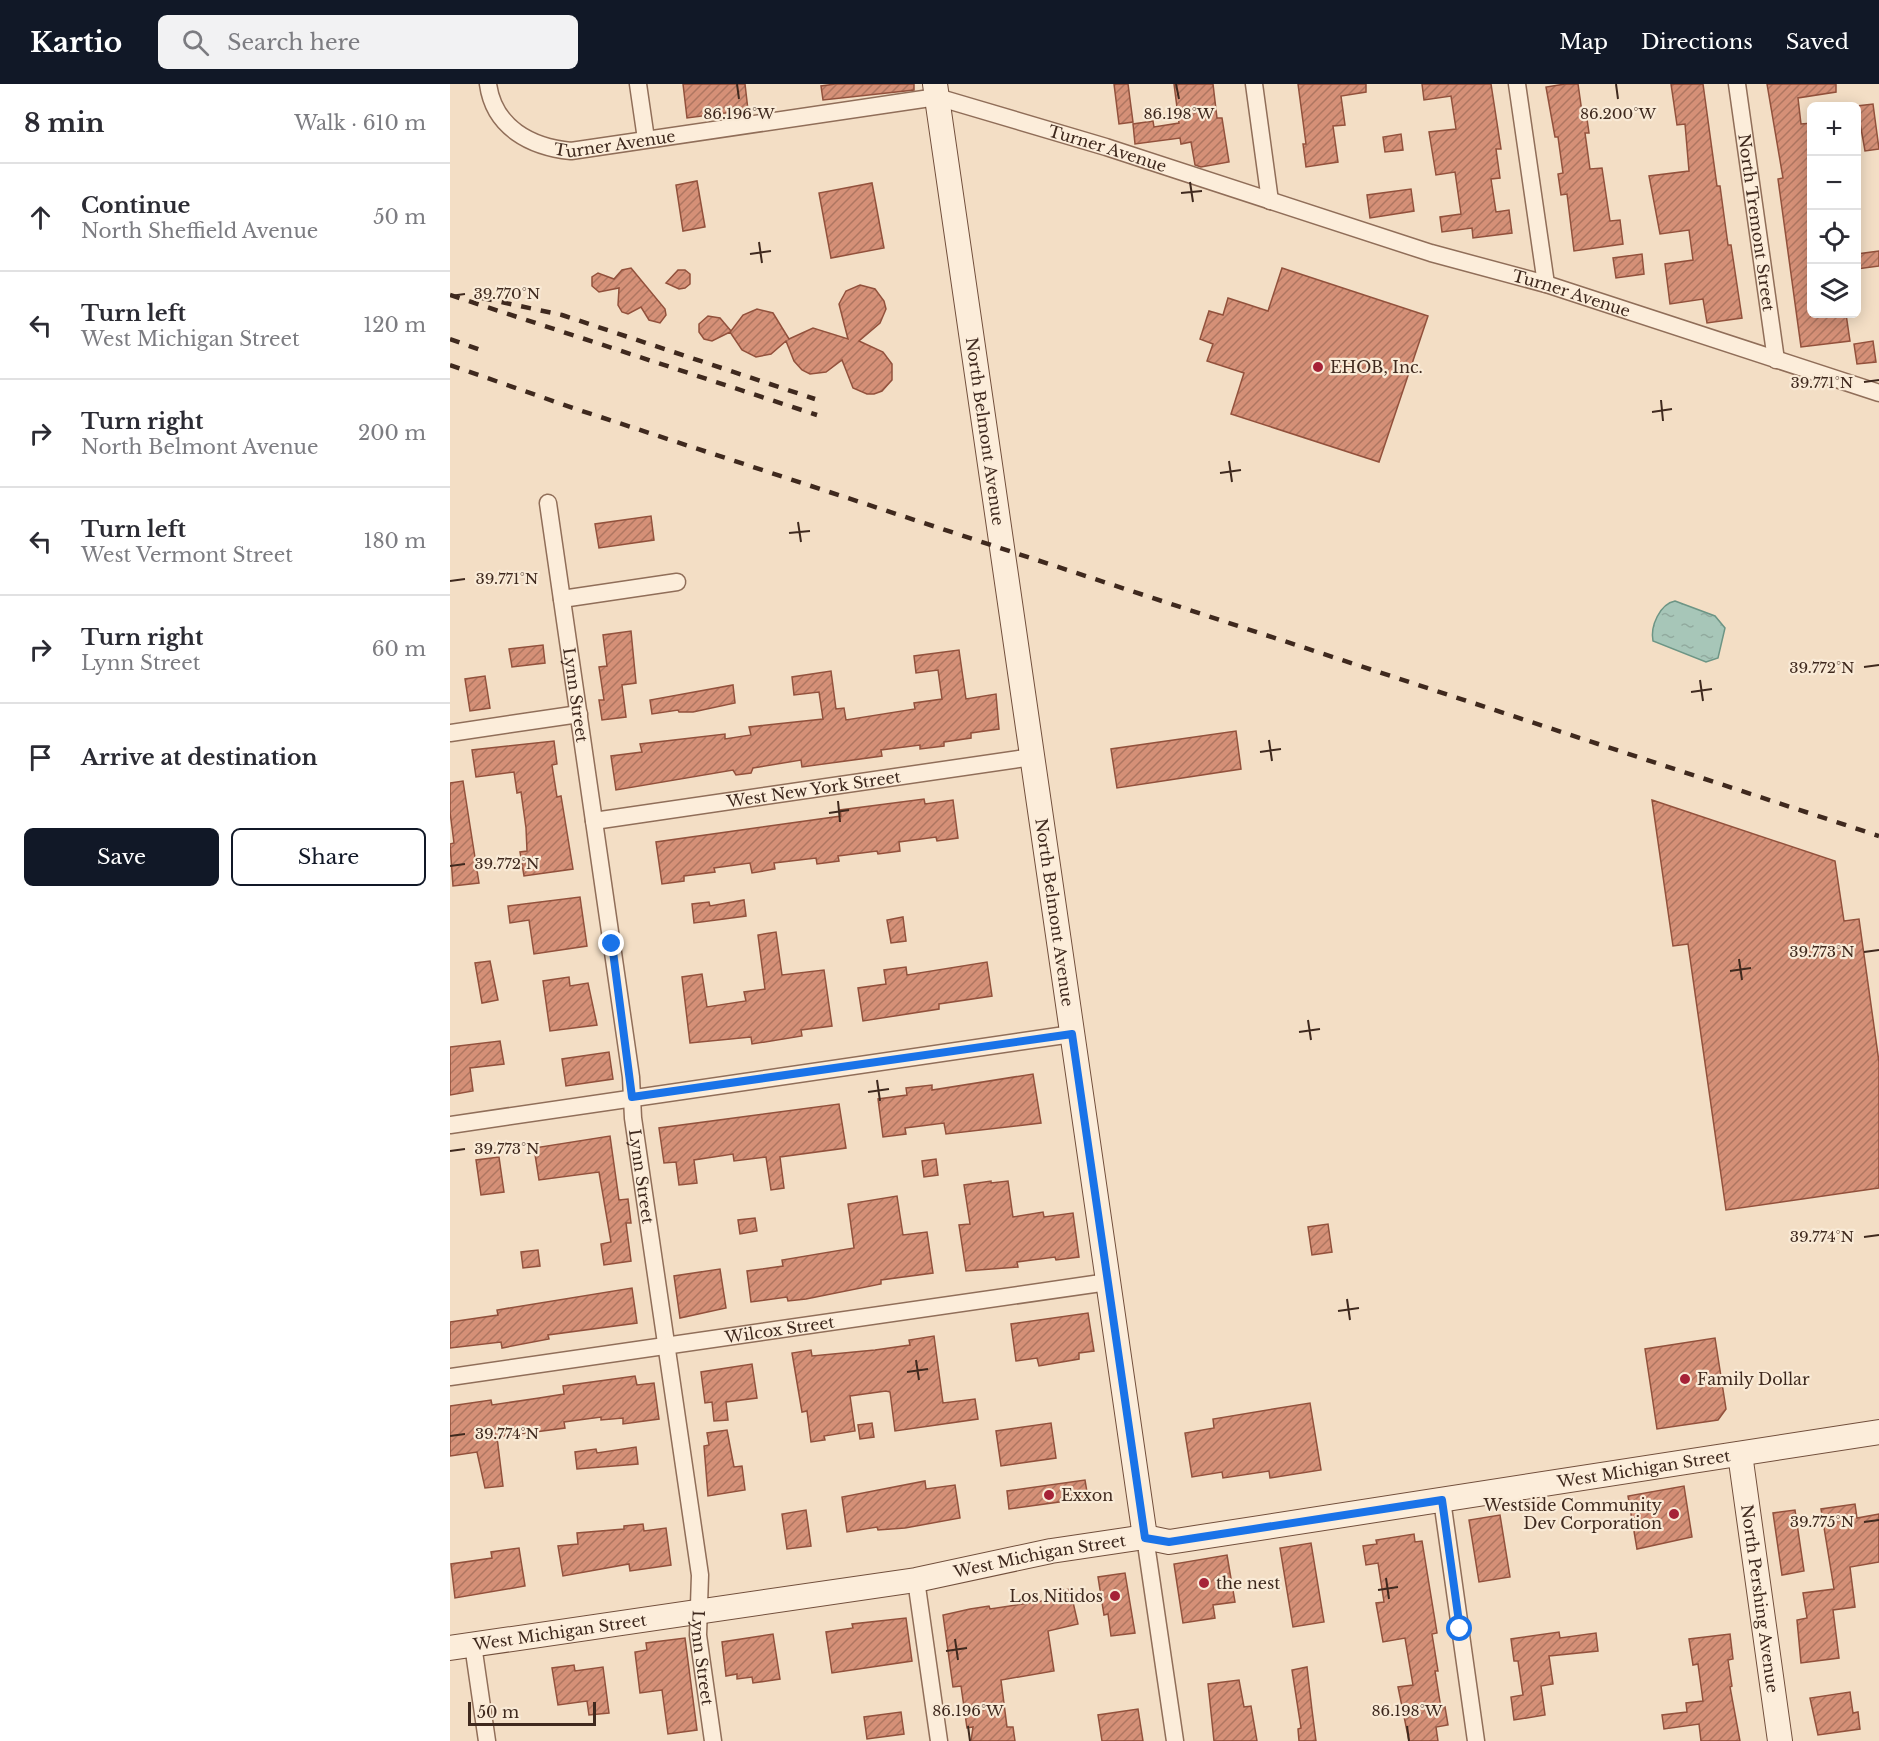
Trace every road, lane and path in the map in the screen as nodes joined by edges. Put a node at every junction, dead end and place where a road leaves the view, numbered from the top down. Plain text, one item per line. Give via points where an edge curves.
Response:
1 (488, 84) edge
2 (638, 84) edge
3 (1254, 84) edge
4 (1517, 84) edge
5 (1737, 84) edge
6 (936, 91) edge
7 (646, 139) junction
8 (1270, 201) junction
9 (1546, 284) junction
10 (1776, 360) junction
11 (1879, 393) edge
12 (548, 503) dead end
13 (677, 582) dead end
14 (562, 599) junction
15 (579, 714) junction
16 (450, 733) edge
17 (1032, 758) junction
18 (594, 822) junction
19 (1072, 1034) junction
20 (632, 1097) junction
21 (450, 1125) edge
22 (1108, 1282) junction
23 (666, 1345) junction
24 (450, 1377) edge
25 (1879, 1432) edge
26 (1740, 1454) junction
27 (1442, 1500) junction
28 (1145, 1538) junction
29 (916, 1580) junction
30 (698, 1612) junction
31 (461, 1647) edge
32 (487, 1741) edge
33 (713, 1741) edge
34 (939, 1741) edge
35 (1175, 1741) edge
36 (1476, 1741) edge
37 (1780, 1741) edge

1 - 7 street, Turner Avenue via 506,124 516,134 539,145 571,151
2 - 7 street
3 - 8 street
4 - 9 street
5 - 10 street, North Tremont Street
6 - 7 street, Turner Avenue
6 - 8 street, Turner Avenue
6 - 17 main road, North Belmont Avenue
8 - 9 street, Turner Avenue via 1431,253
9 - 10 street, Turner Avenue
10 - 11 street, Turner Avenue
12 - 14 street, Lynn Street
13 - 14 street
14 - 15 street, Lynn Street
15 - 16 street
15 - 18 street, Lynn Street
17 - 18 street, West New York Street
17 - 19 main road, North Belmont Avenue
18 - 20 street, Lynn Street
19 - 20 street
19 - 22 main road, North Belmont Avenue
20 - 21 street
20 - 23 street, Lynn Street
22 - 23 street, Wilcox Street
22 - 28 main road, North Belmont Avenue
23 - 24 street, Wilcox Street
23 - 30 street, Lynn Street via 700,1575
25 - 26 main road, West Michigan Street
26 - 27 main road, West Michigan Street
26 - 37 main road, North Pershing Avenue
27 - 28 main road, West Michigan Street via 1169,1542
27 - 36 street
28 - 29 main road, West Michigan Street via 1040,1553
28 - 35 street, North Belmont Avenue
29 - 30 main road, West Michigan Street
29 - 34 street
30 - 31 main road, West Michigan Street
30 - 33 street, Lynn Street
31 - 32 street

